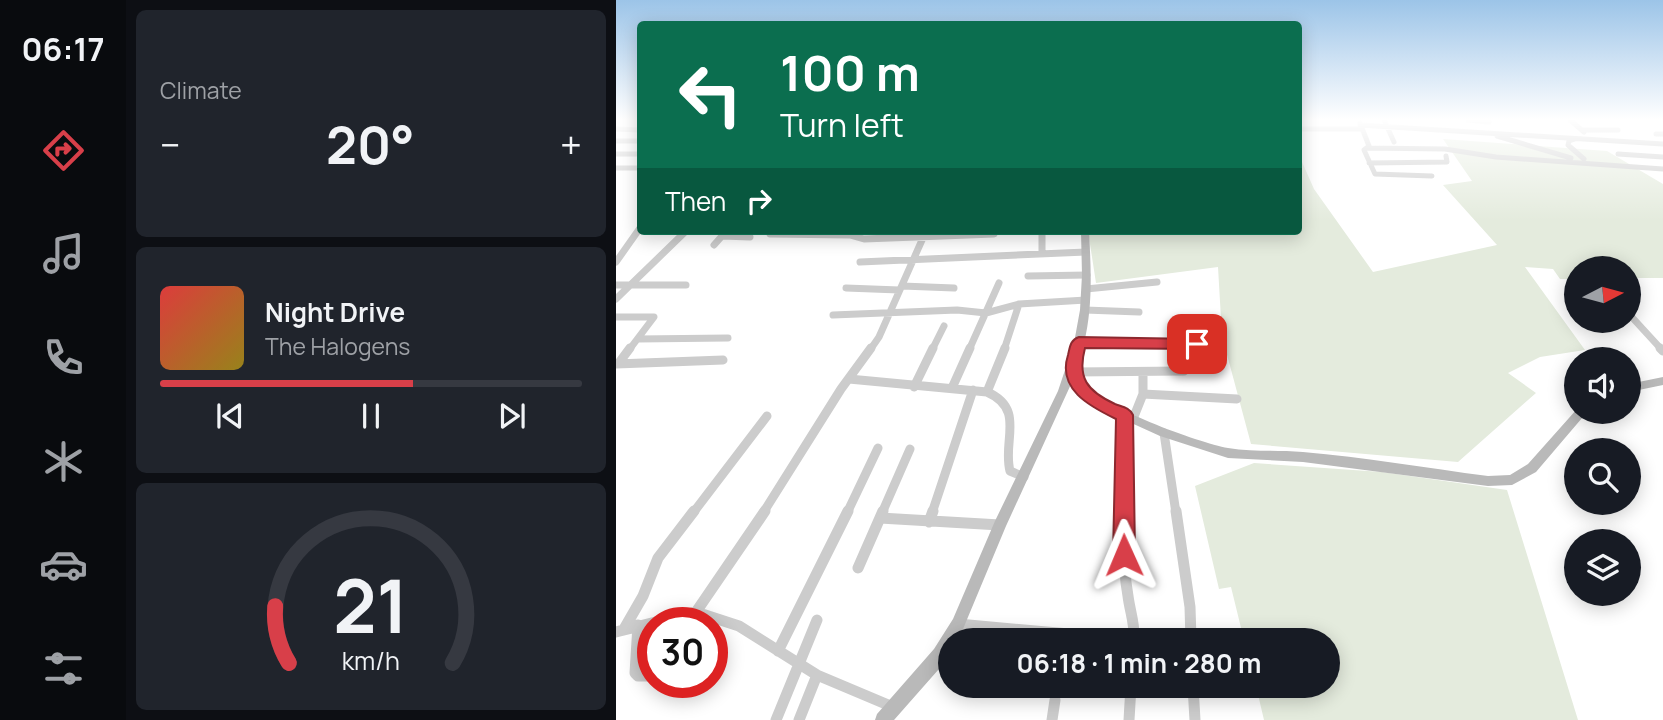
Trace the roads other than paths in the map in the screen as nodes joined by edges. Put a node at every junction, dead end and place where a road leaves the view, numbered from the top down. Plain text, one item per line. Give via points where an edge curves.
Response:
1 (616, 154) edge
2 (637, 154) edge
3 (1365, 154) edge
4 (1474, 154) edge
5 (1554, 154) edge
6 (1578, 154) edge
7 (1618, 154) dead end
8 (1446, 156) dead end
9 (1663, 157) edge
10 (1578, 161) junction
11 (1369, 163) junction
12 (1593, 164) junction
13 (616, 168) edge
14 (637, 168) edge
15 (1663, 169) edge
16 (1432, 177) dead end
17 (637, 232) edge
18 (681, 235) edge
19 (723, 235) edge
20 (733, 235) edge
21 (850, 235) edge
22 (905, 235) edge
23 (924, 235) edge
24 (1042, 235) edge
25 (1085, 235) edge
26 (750, 237) dead end
27 (714, 244) dead end
28 (1086, 251) junction
29 (1042, 254) junction
30 (912, 260) junction
31 (616, 262) edge
32 (860, 262) dead end
33 (1028, 276) dead end
34 (1157, 282) dead end
35 (999, 283) dead end
36 (616, 285) edge
37 (630, 285) junction
38 (686, 285) dead end
39 (846, 288) dead end
40 (901, 288) junction
41 (954, 288) dead end
42 (1086, 294) junction
43 (616, 299) edge
44 (1019, 304) junction
45 (892, 312) junction
46 (1139, 312) dead end
47 (986, 313) junction
48 (834, 315) dead end
49 (616, 317) edge
50 (944, 326) dead end
51 (1642, 328) edge
52 (728, 338) dead end
53 (638, 339) junction
54 (1079, 343) junction
55 (1197, 344) dead end
56 (1663, 351) edge
57 (723, 360) dead end
58 (617, 364) edge
59 (1073, 370) junction
60 (1184, 371) dead end
61 (1143, 373) junction
62 (849, 379) junction
63 (1663, 381) edge
64 (1641, 386) edge
65 (914, 387) junction
66 (952, 388) junction
67 (973, 390) junction
68 (987, 392) junction
69 (1143, 394) junction
70 (1237, 399) dead end
71 (767, 416) dead end
72 (1129, 417) junction
73 (1571, 424) edge
74 (1164, 433) junction
75 (878, 448) dead end
76 (910, 449) dead end
77 (1024, 477) junction
78 (880, 518) junction
79 (929, 522) junction
80 (1000, 526) junction
81 (858, 568) dead end
82 (699, 607) edge
83 (817, 620) dead end
84 (728, 622) edge
85 (958, 624) junction
86 (637, 625) edge
87 (1002, 628) edge
88 (1135, 628) edge
89 (1191, 628) edge
90 (620, 630) edge
91 (637, 641) edge
92 (778, 651) junction
93 (799, 662) junction
94 (637, 675) edge
95 (817, 675) junction
96 (1130, 698) edge
97 (1194, 698) edge
98 (1055, 700) dead end
99 (893, 708) junction
100 (776, 720) edge
101 (799, 720) edge
102 (883, 720) edge
103 (1052, 720) edge
104 (1129, 720) edge
105 (1195, 720) edge

1 - 2 street
3 - 11 street
4 - 10 street
5 - 10 street
6 - 12 street
7 - 9 street
8 - 11 street via 1447,162
10 - 12 street
11 - 16 street via 1379,176
12 - 15 street
13 - 14 street
17 - 31 street
18 - 37 street
19 - 27 street
20 - 26 street
21 - 22 street via 864,239
23 - 30 street
24 - 29 street
25 - 28 street
28 - 29 street
28 - 42 street
29 - 30 street
30 - 32 street
30 - 40 street
33 - 42 street
34 - 42 street
35 - 47 street
36 - 37 street
37 - 38 street
37 - 43 street
39 - 40 street
40 - 41 street
40 - 45 street
42 - 44 street
42 - 46 street
42 - 54 street
44 - 47 street
44 - 68 street
45 - 47 street
45 - 48 street
45 - 62 street
47 - 66 street
49 - 53 street via 654,317
50 - 65 street
51 - 56 street
52 - 53 street
53 - 58 street
54 - 55 street
54 - 59 street
57 - 58 street
59 - 61 street
59 - 72 street via 1079,386 1098,403
59 - 77 street
60 - 61 street
61 - 69 street
62 - 65 street
62 - 82 street
63 - 64 street
65 - 66 street
66 - 67 street
67 - 68 street
67 - 79 street
68 - 77 street via 1000,395 1009,409 1008,463 1010,471
69 - 70 street
69 - 72 street
71 - 90 street via 658,558 643,596
72 - 74 street
72 - 88 street via 1123,546
73 - 74 street via 1532,468 1512,480 1488,481 1316,458 1228,453
74 - 89 street
75 - 92 street
76 - 78 street
77 - 80 street
78 - 79 street
78 - 81 street
79 - 80 street
80 - 85 street
83 - 93 street
84 - 92 street
85 - 87 street
85 - 99 street via 940,655
86 - 90 street
91 - 94 street
92 - 93 street
93 - 95 street
93 - 100 street
95 - 99 street
95 - 101 street
96 - 104 street
97 - 105 street
98 - 103 street
99 - 102 street

